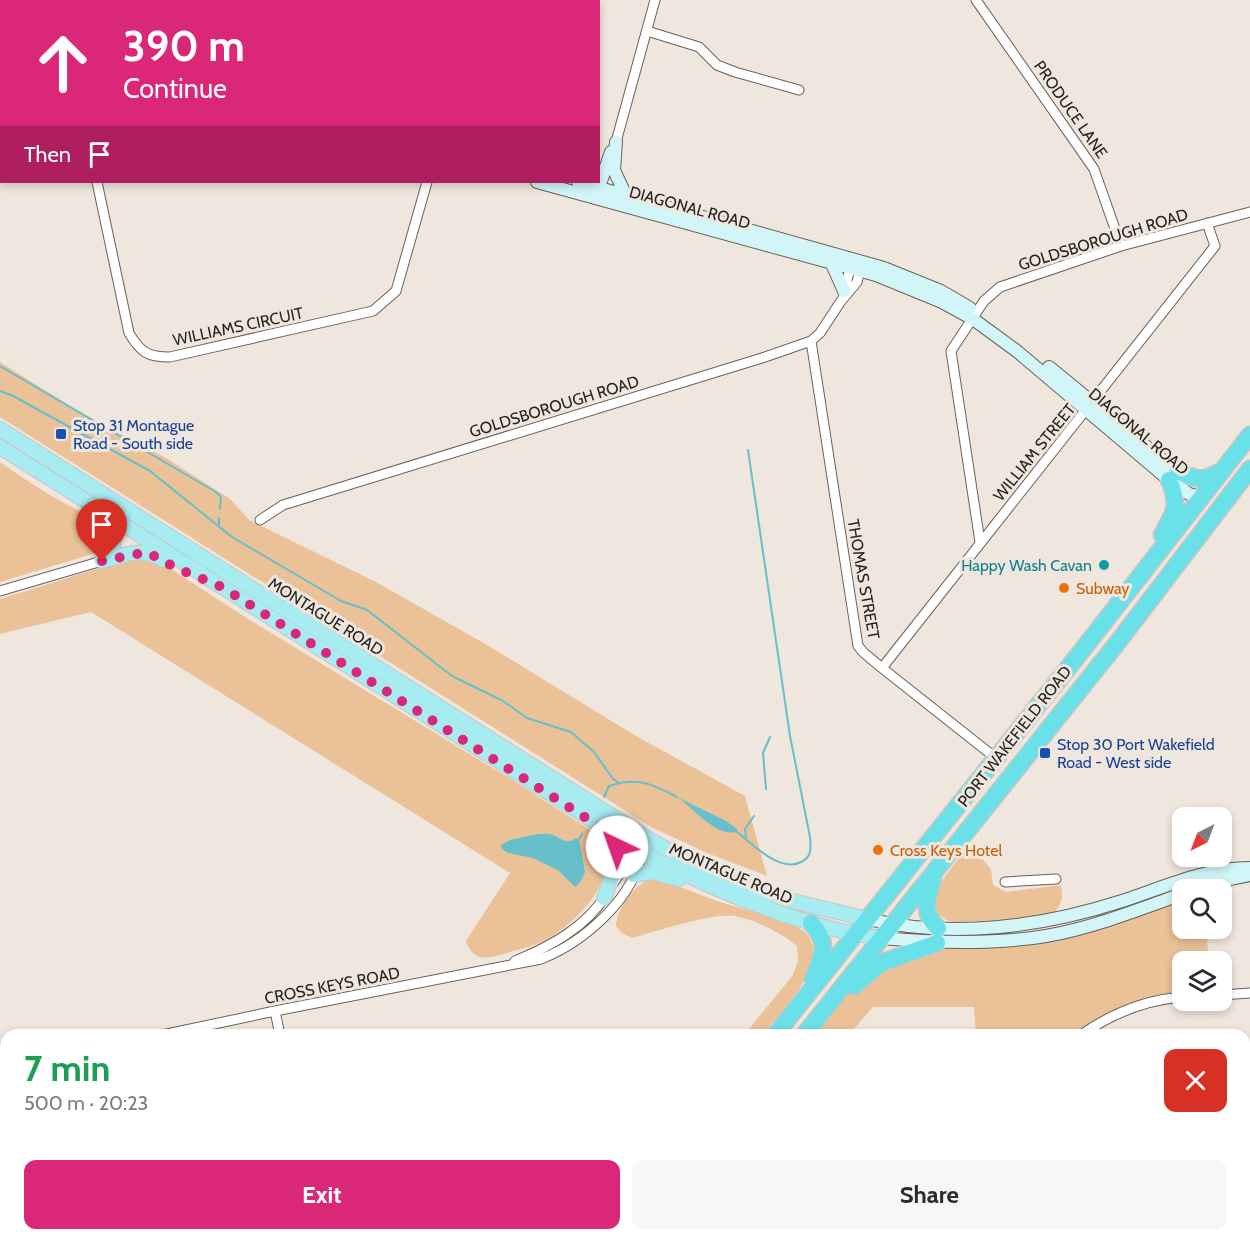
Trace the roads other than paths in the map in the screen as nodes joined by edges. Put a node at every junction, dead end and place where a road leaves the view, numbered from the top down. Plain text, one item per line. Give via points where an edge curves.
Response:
1 (655, 0) edge
2 (976, 0) edge
3 (647, 31) junction
4 (799, 90) dead end
5 (616, 142) junction
6 (600, 182) edge
7 (97, 183) edge
8 (428, 183) edge
9 (542, 183) edge
10 (582, 183) edge
11 (600, 183) edge
12 (598, 187) junction
13 (621, 199) junction
14 (1250, 212) edge
15 (1207, 223) junction
16 (1121, 246) junction
17 (831, 262) junction
18 (857, 265) junction
19 (842, 296) junction
20 (975, 316) junction
21 (811, 341) junction
22 (1090, 406) junction
23 (0, 429) edge
24 (1250, 435) edge
25 (0, 447) edge
26 (1250, 452) edge
27 (1250, 469) edge
28 (1220, 472) junction
29 (1173, 476) junction
30 (71, 492) junction
31 (1201, 497) junction
32 (260, 520) dead end
33 (980, 542) junction
34 (102, 561) junction
35 (1176, 563) junction
36 (1137, 580) junction
37 (222, 587) junction
38 (0, 591) edge
39 (882, 668) junction
40 (1091, 675) junction
41 (1058, 682) junction
42 (1031, 752) junction
43 (997, 759) junction
44 (575, 793) junction
45 (613, 835) junction
46 (641, 851) junction
47 (690, 861) junction
48 (1250, 868) edge
49 (936, 869) junction
50 (634, 875) junction
51 (1250, 875) edge
52 (1056, 879) dead end
53 (1230, 879) edge
54 (1005, 882) dead end
55 (604, 898) junction
56 (1172, 898) edge
57 (750, 900) junction
58 (1075, 914) junction
59 (868, 919) junction
60 (811, 923) junction
61 (892, 925) junction
62 (1070, 930) junction
63 (855, 935) junction
64 (937, 935) junction
65 (881, 938) junction
66 (508, 964) junction
67 (1250, 993) edge
68 (808, 994) junction
69 (1232, 994) edge
70 (1172, 998) edge
71 (275, 1011) junction
72 (190, 1029) edge
73 (279, 1029) edge
74 (780, 1029) edge
75 (808, 1029) edge
76 (809, 1029) edge
77 (1091, 1029) edge

1 - 3 street
2 - 16 street, PRODUCE LANE via 1094,169
3 - 4 street via 699,47 717,64 735,72
3 - 5 street
5 - 6 street
5 - 13 street via 614,170
7 - 8 street, WILLIAMS CIRCUIT via 129,333 145,353 164,357 373,311 396,291
9 - 13 street, DIAGONAL ROAD
10 - 12 street
11 - 12 street
12 - 13 street
13 - 17 street, DIAGONAL ROAD
13 - 18 street, DIAGONAL ROAD
14 - 15 street, GOLDSBOROUGH ROAD
15 - 16 street, GOLDSBOROUGH ROAD
15 - 22 street, WILLIAM STREET via 1215,246
16 - 20 street, GOLDSBOROUGH ROAD via 1000,287
17 - 18 street, DIAGONAL ROAD
17 - 19 street
18 - 19 street
18 - 20 street, DIAGONAL ROAD via 884,268 941,291
19 - 21 street
20 - 22 street, DIAGONAL ROAD
20 - 33 street, GOLDSBOROUGH ROAD via 951,351
21 - 32 street, GOLDSBOROUGH ROAD via 283,505
21 - 39 street, THOMAS STREET via 858,646
22 - 29 street, DIAGONAL ROAD
22 - 33 street, WILLIAM STREET
23 - 44 main road, MONTAGUE ROAD
24 - 28 highway, PORT WAKEFIELD ROAD
25 - 30 main road, MONTAGUE ROAD
26 - 31 highway via 1220,490
27 - 35 highway, PORT WAKEFIELD ROAD
28 - 29 highway via 1209,478
28 - 31 highway, PORT WAKEFIELD ROAD
29 - 31 street, DIAGONAL ROAD via 1197,490
29 - 36 highway via 1173,512
30 - 34 main road via 114,535 113,547
30 - 37 main road, MONTAGUE ROAD
31 - 35 highway via 1201,510
31 - 36 highway, PORT WAKEFIELD ROAD
33 - 39 street, WILLIAM STREET
34 - 37 main road via 147,552
34 - 38 street
35 - 40 highway, PORT WAKEFIELD ROAD
36 - 41 highway, PORT WAKEFIELD ROAD
37 - 45 main road, MONTAGUE ROAD
39 - 43 street, THOMAS STREET
40 - 41 highway via 1080,666
40 - 42 highway, PORT WAKEFIELD ROAD
41 - 43 highway, PORT WAKEFIELD ROAD
42 - 43 highway via 1006,762
42 - 49 highway, PORT WAKEFIELD ROAD
43 - 59 highway, PORT WAKEFIELD ROAD
44 - 46 main road via 636,840
44 - 47 main road, MONTAGUE ROAD
45 - 46 main road, MONTAGUE ROAD
45 - 55 main road via 618,852
46 - 47 main road via 666,853
46 - 50 street, CROSS KEYS ROAD
46 - 55 street, CROSS KEYS ROAD via 628,860
46 - 57 main road, MONTAGUE ROAD via 695,880
47 - 59 main road, MONTAGUE ROAD via 782,897
48 - 58 street via 1185,878
49 - 61 highway, PORT WAKEFIELD ROAD
49 - 64 highway via 926,910
50 - 57 main road via 662,874 717,895
50 - 66 street, CROSS KEYS ROAD via 606,915 578,940 533,962
51 - 53 street
52 - 54 street
55 - 66 street, CROSS KEYS ROAD via 561,939
56 - 62 street
57 - 60 main road, MONTAGUE ROAD
58 - 62 street
58 - 64 street
59 - 61 street
59 - 63 highway, PORT WAKEFIELD ROAD
60 - 63 main road, MONTAGUE ROAD
60 - 68 highway via 824,945
61 - 64 street
61 - 65 highway, PORT WAKEFIELD ROAD
62 - 64 street via 1023,939
63 - 65 main road, MONTAGUE ROAD
63 - 68 highway, PORT WAKEFIELD ROAD
64 - 65 street
64 - 76 highway via 871,970
65 - 75 highway, PORT WAKEFIELD ROAD
66 - 71 street, CROSS KEYS ROAD
67 - 69 street
68 - 74 highway, PORT WAKEFIELD ROAD
70 - 77 street via 1129,1008
71 - 72 street, CROSS KEYS ROAD
71 - 73 street

